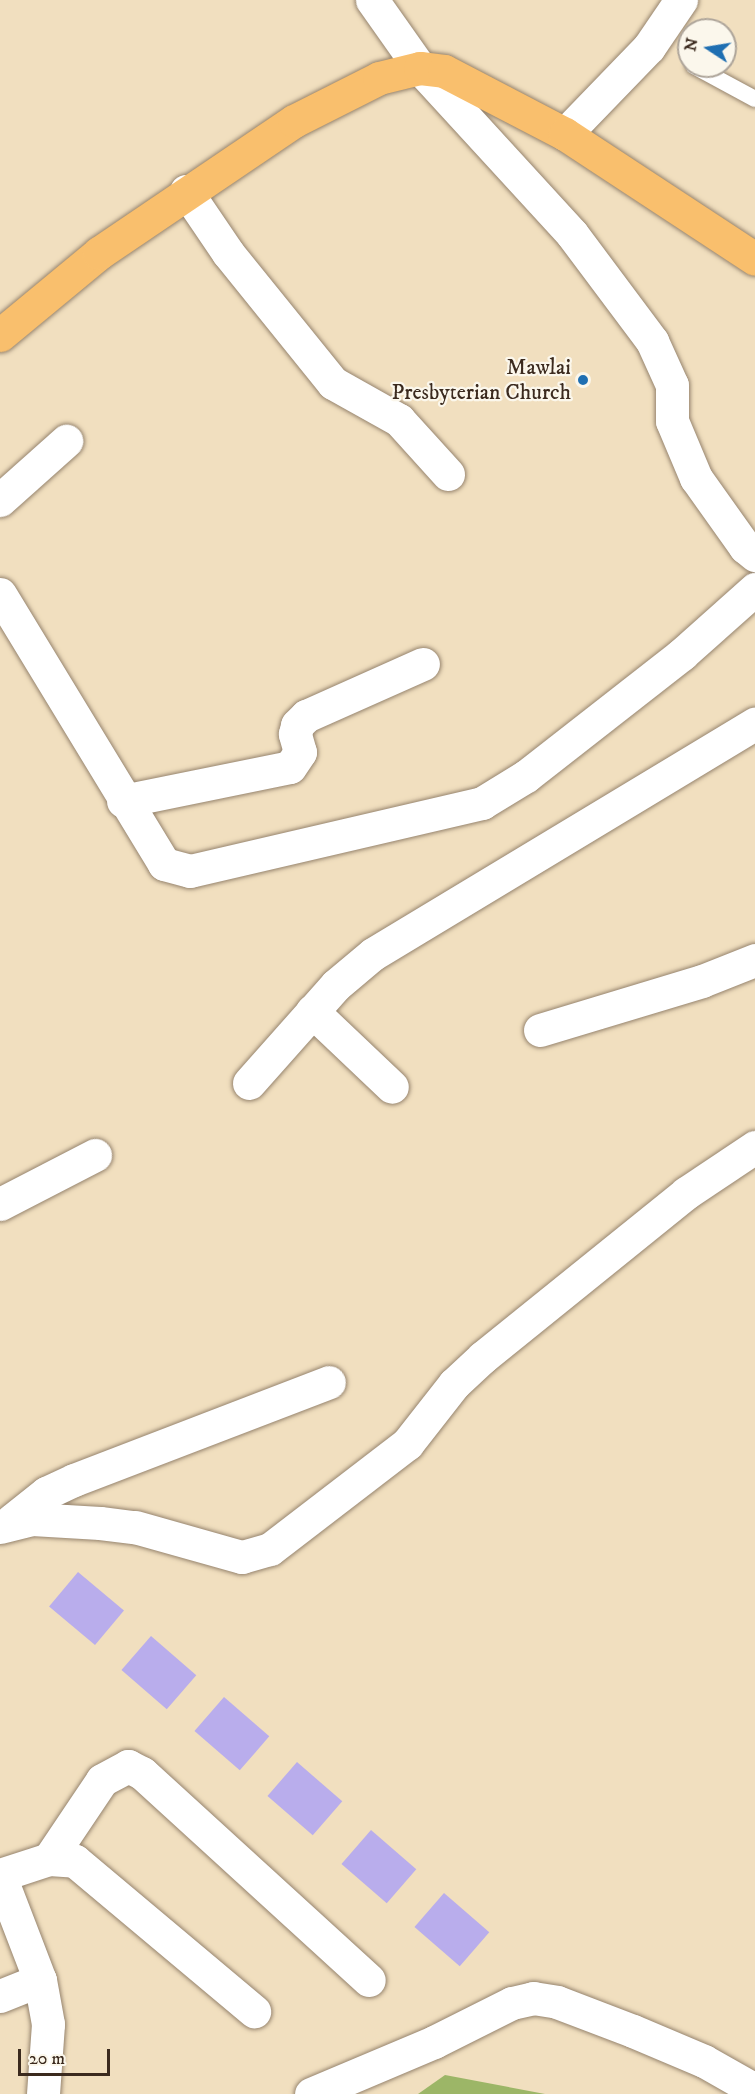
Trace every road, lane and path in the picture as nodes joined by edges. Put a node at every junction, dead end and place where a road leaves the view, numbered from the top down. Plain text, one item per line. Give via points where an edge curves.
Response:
1 (372, 0) edge
2 (681, 0) edge
3 (420, 68) junction
4 (716, 78) edge
5 (755, 99) edge
6 (565, 134) junction
7 (186, 191) junction
8 (755, 259) edge
9 (0, 335) edge
10 (66, 441) dead end
11 (448, 474) dead end
12 (0, 500) edge
13 (755, 555) edge
14 (755, 589) edge
15 (0, 594) edge
16 (423, 664) dead end
17 (755, 724) edge
18 (123, 801) junction
19 (755, 960) edge
20 (312, 1011) junction
21 (540, 1030) dead end
22 (249, 1083) dead end
23 (392, 1087) dead end
24 (755, 1147) edge
25 (96, 1155) dead end
26 (0, 1204) edge
27 (329, 1382) dead end
28 (5, 1524) edge
29 (49, 1859) junction
30 (0, 1876) edge
31 (40, 1980) junction
32 (369, 1980) dead end
33 (0, 1996) edge
34 (254, 2011) dead end
35 (755, 2090) edge
36 (44, 2094) edge
37 (311, 2094) edge

1 - 3 street
2 - 6 street via 649,47
3 - 6 highway via 444,71
3 - 7 highway via 380,78 312,111
3 - 13 street via 572,234 652,341 672,385 672,421 696,478 745,547
4 - 5 lane
6 - 8 highway
7 - 9 highway via 99,253
7 - 11 street via 228,253 333,383 399,420
10 - 12 street
14 - 18 street via 673,662 526,776 482,803 190,871 164,864
15 - 18 street
16 - 18 street via 306,716 297,725 300,752 290,767
17 - 20 street via 374,954
19 - 21 street via 702,981
20 - 22 street
20 - 23 street
24 - 28 street via 686,1193 483,1358 454,1384 407,1444 270,1549 242,1557 135,1527 32,1519
25 - 26 street
27 - 28 street via 74,1480 46,1493
29 - 30 street
29 - 32 street via 102,1780 128,1766 142,1773
29 - 34 street via 75,1862 103,1882
30 - 31 street
31 - 33 street
31 - 36 street via 48,2024
35 - 37 street via 704,2061 633,2031 557,2002 533,1998 512,2003 434,2042

